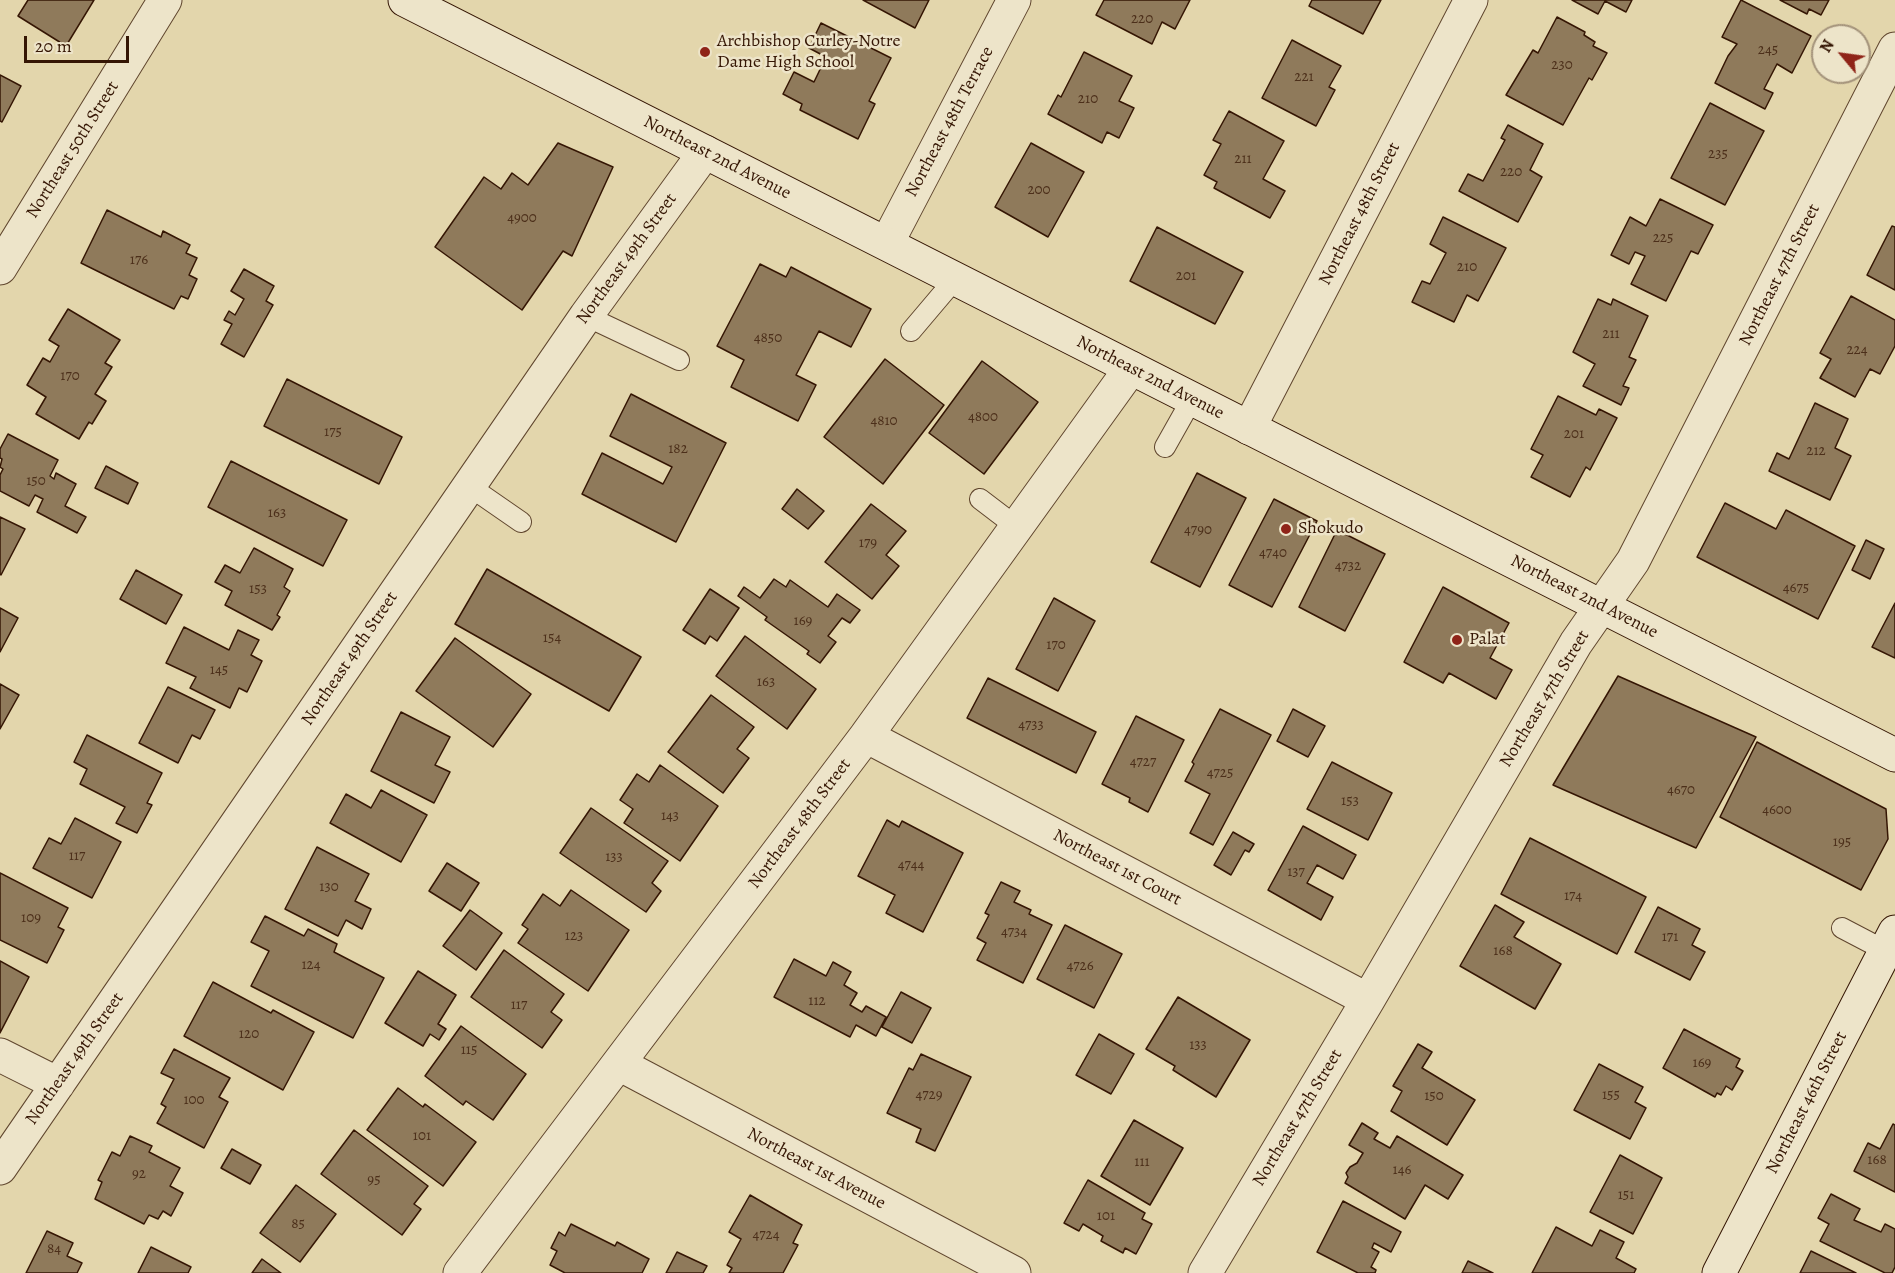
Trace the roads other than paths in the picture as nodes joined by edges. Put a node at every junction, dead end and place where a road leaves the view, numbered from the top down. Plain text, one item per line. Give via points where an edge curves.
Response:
1 (165, 0) edge
2 (405, 0) edge
3 (1014, 0) edge
4 (1471, 0) edge
5 (1895, 49) edge
6 (705, 152) junction
7 (887, 243) junction
8 (0, 268) edge
9 (955, 279) junction
10 (586, 316) junction
11 (911, 331) dead end
12 (679, 360) dead end
13 (1131, 368) junction
14 (1192, 399) junction
15 (1249, 428) junction
16 (1165, 447) dead end
17 (469, 486) junction
18 (980, 500) dead end
19 (521, 522) dead end
20 (1018, 528) junction
21 (1601, 607) junction
22 (866, 736) junction
23 (1895, 755) edge
24 (1842, 928) dead end
25 (1891, 941) edge
26 (1368, 1000) junction
27 (0, 1055) edge
28 (619, 1064) junction
29 (58, 1084) junction
30 (0, 1168) edge
31 (460, 1273) edge
32 (1014, 1273) edge
33 (1205, 1273) edge
34 (1719, 1273) edge

1 - 8 street, Northeast 50th Street
2 - 6 street, Northeast 2nd Avenue
3 - 7 street, Northeast 48th Terrace
4 - 15 street, Northeast 48th Street
5 - 21 street, Northeast 47th Street via 1633,561
6 - 7 street, Northeast 2nd Avenue
6 - 10 street, Northeast 49th Street
7 - 9 street, Northeast 2nd Avenue
9 - 11 lane
9 - 13 street, Northeast 2nd Avenue
10 - 12 lane
10 - 17 street, Northeast 49th Street
13 - 14 street, Northeast 2nd Avenue
13 - 20 street, Northeast 48th Street
14 - 15 street, Northeast 2nd Avenue
14 - 16 lane
15 - 21 street, Northeast 2nd Avenue
17 - 19 lane
17 - 29 street, Northeast 49th Street
18 - 20 lane
20 - 22 street, Northeast 48th Street
21 - 23 street, Northeast 2nd Avenue
21 - 26 street, Northeast 47th Street via 1576,643
22 - 26 street, Northeast 1st Court
22 - 28 street, Northeast 48th Street
24 - 25 lane
25 - 34 street, Northeast 46th Street
26 - 33 street, Northeast 47th Street
27 - 29 street
28 - 31 street, Northeast 48th Street
28 - 32 street, Northeast 1st Avenue
29 - 30 street, Northeast 49th Street

